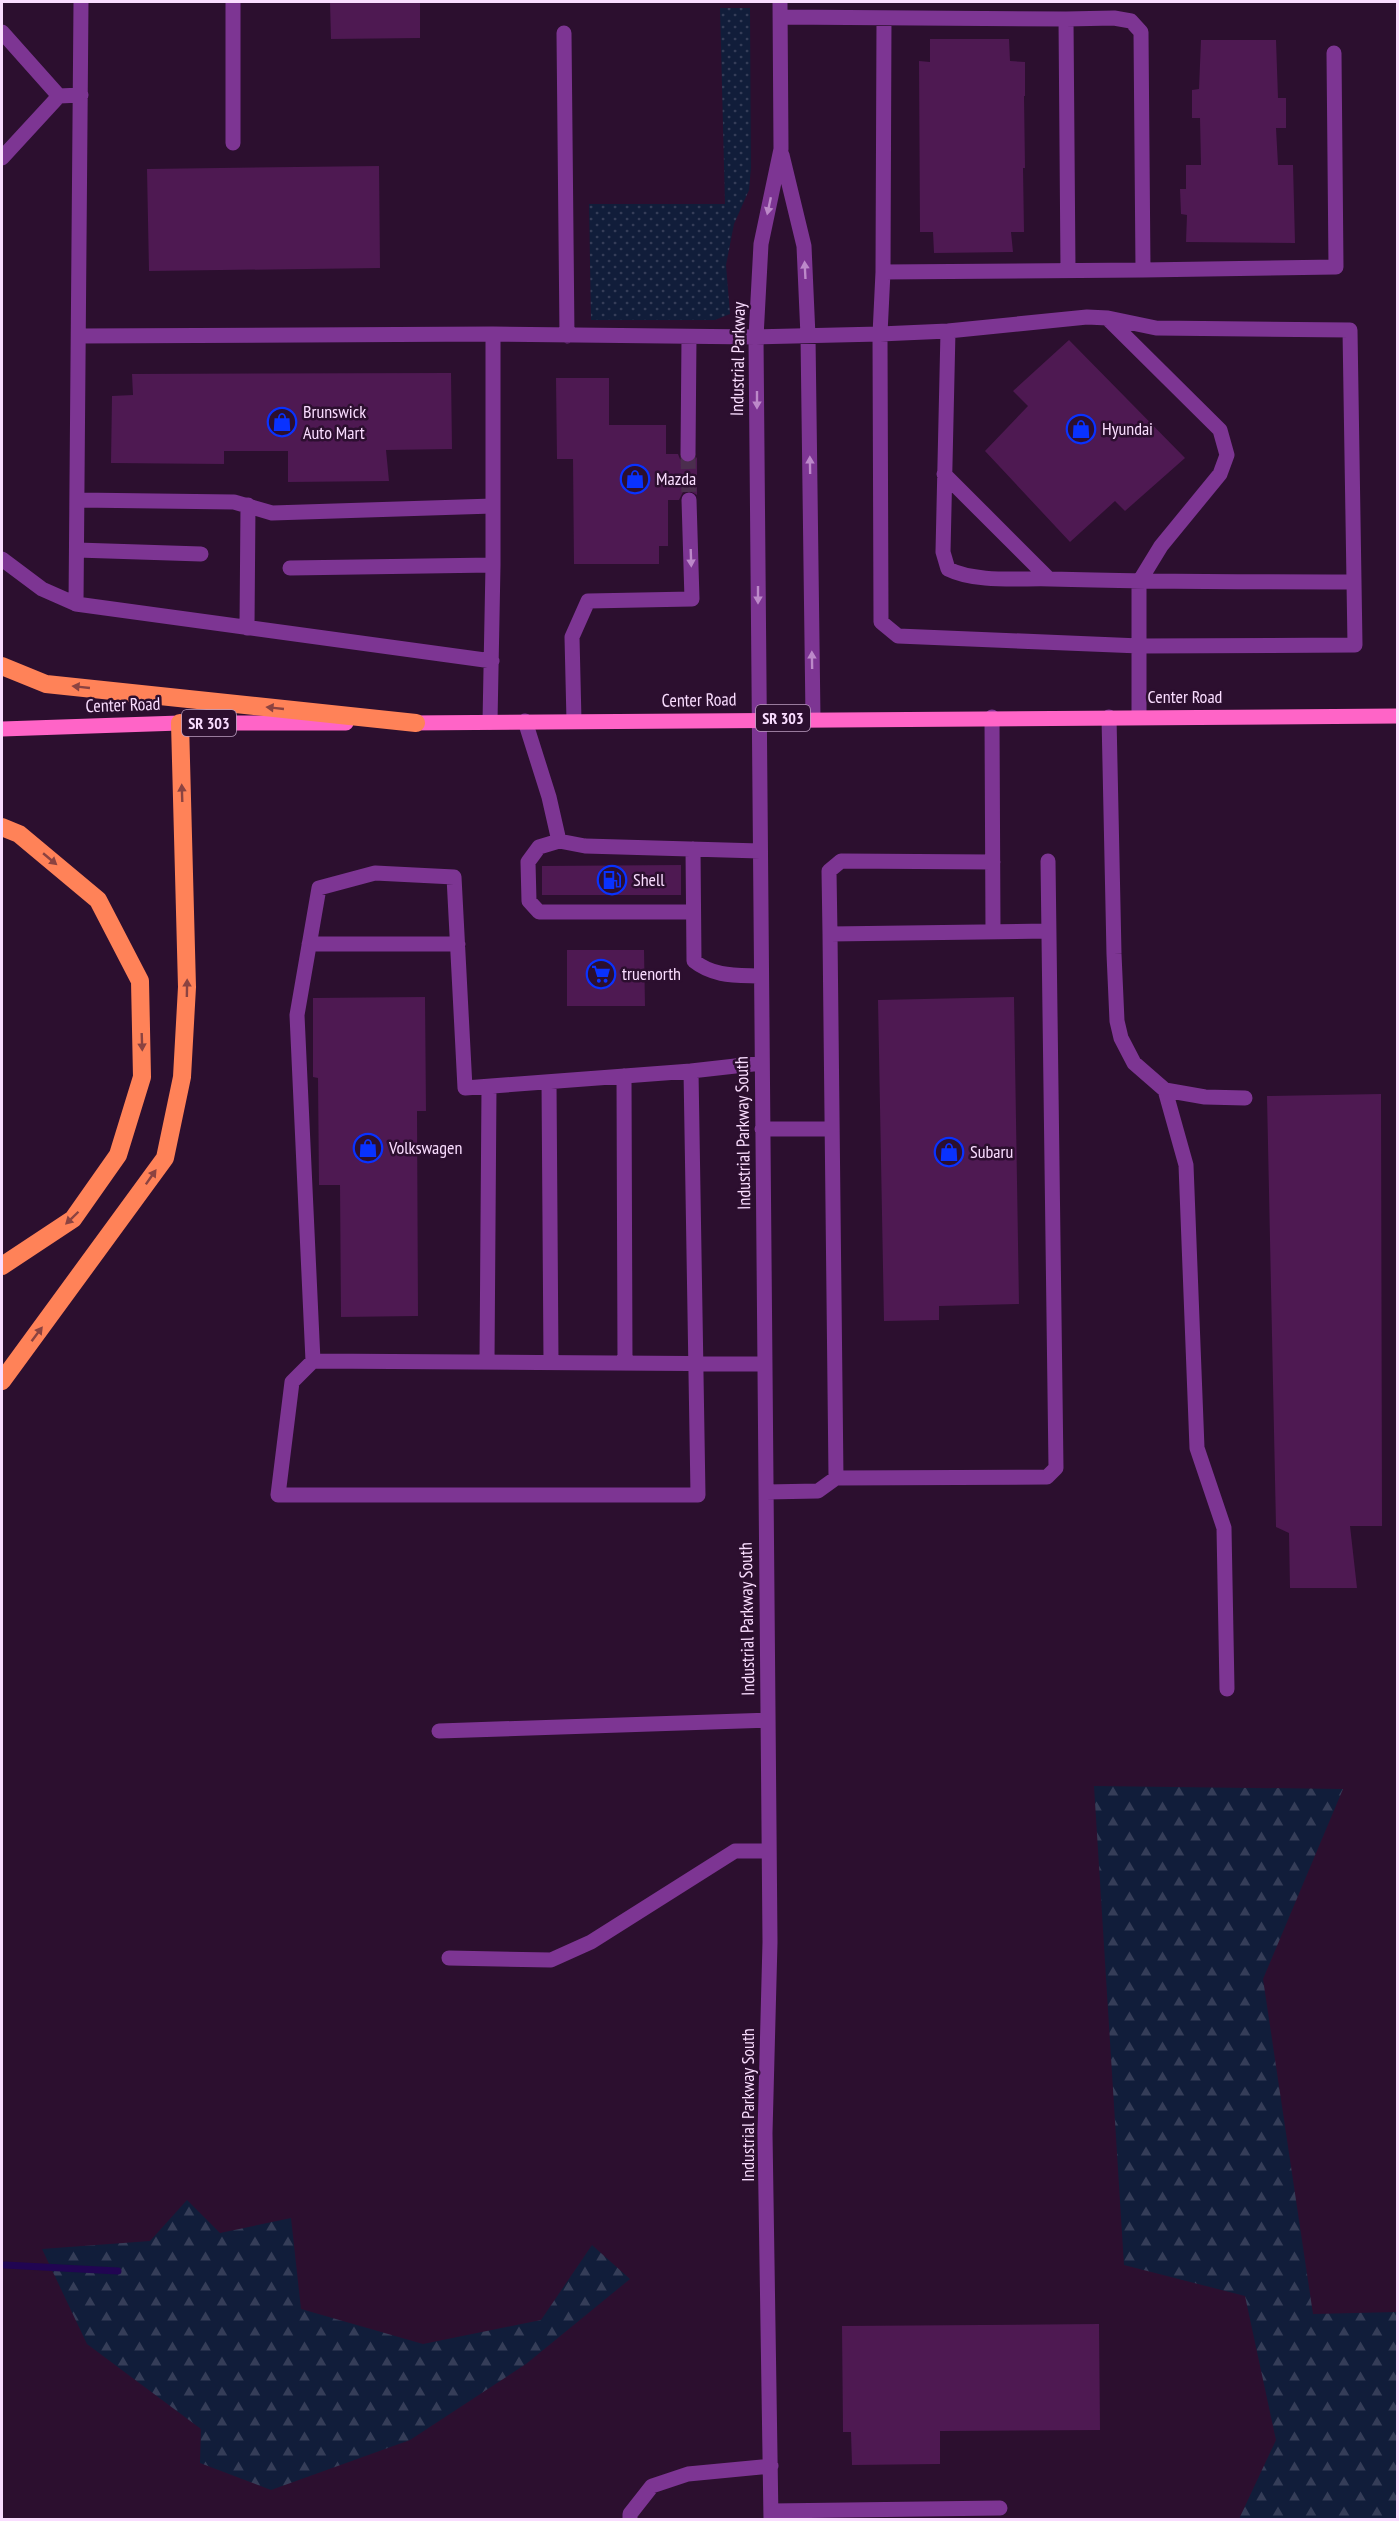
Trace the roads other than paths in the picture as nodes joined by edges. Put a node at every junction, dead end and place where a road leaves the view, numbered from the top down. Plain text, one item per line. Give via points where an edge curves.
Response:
1 (81, 2) edge
2 (233, 2) edge
3 (780, 9) edge
4 (884, 18) junction
5 (1066, 20) junction
6 (2, 32) edge
7 (564, 33) dead end
8 (1334, 53) dead end
9 (81, 95) junction
10 (58, 96) junction
11 (233, 143) dead end
12 (781, 149) junction
13 (2, 158) edge
14 (1068, 270) junction
15 (1143, 270) junction
16 (883, 272) junction
17 (1108, 318) junction
18 (948, 331) junction
19 (493, 334) junction
20 (880, 334) junction
21 (79, 336) junction
22 (567, 336) junction
23 (808, 336) junction
24 (689, 337) junction
25 (756, 337) junction
26 (688, 454) tunnel mouth
27 (944, 474) junction
28 (78, 500) junction
29 (689, 500) tunnel mouth
30 (248, 505) junction
31 (494, 507) junction
32 (77, 550) junction
33 (201, 554) dead end
34 (2, 559) edge
35 (494, 565) junction
36 (290, 568) dead end
37 (1049, 579) junction
38 (1139, 582) junction
39 (1354, 582) junction
40 (76, 604) junction
41 (247, 628) junction
42 (1140, 646) junction
43 (492, 661) junction
44 (2, 666) edge
45 (1398, 716) edge
46 (992, 717) junction
47 (1109, 717) junction
48 (1139, 717) junction
49 (759, 718) junction
50 (813, 718) junction
51 (525, 721) junction
52 (574, 721) junction
53 (490, 722) junction
54 (180, 723) junction
55 (416, 723) junction
56 (2, 729) edge
57 (2, 827) edge
58 (559, 841) junction
59 (693, 849) junction
60 (760, 851) junction
61 (1048, 861) dead end
62 (993, 862) junction
63 (693, 912) junction
64 (1048, 931) junction
65 (993, 932) junction
66 (830, 934) junction
67 (309, 944) junction
68 (458, 944) junction
69 (761, 976) junction
70 (762, 1063) junction
71 (692, 1071) junction
72 (624, 1076) junction
73 (549, 1082) junction
74 (489, 1087) junction
75 (1165, 1090) junction
76 (1245, 1098) dead end
77 (832, 1129) junction
78 (762, 1130) junction
79 (2, 1266) edge
80 (313, 1361) junction
81 (487, 1362) junction
82 (551, 1362) junction
83 (625, 1363) junction
84 (696, 1363) junction
85 (765, 1364) junction
86 (2, 1381) edge
87 (836, 1478) junction
88 (766, 1492) junction
89 (1227, 1689) dead end
90 (768, 1720) junction
91 (439, 1731) dead end
92 (769, 1851) junction
93 (449, 1958) dead end
94 (771, 2466) junction
95 (1000, 2508) dead end
96 (771, 2515) edge
97 (630, 2520) edge

1 - 9 street
2 - 11 street
3 - 4 street
3 - 12 street, Industrial Parkway
4 - 5 street
4 - 16 street
5 - 14 street
5 - 15 street via 1114,18 1131,21 1141,32
6 - 10 street
7 - 22 street
8 - 15 street via 1336,267
9 - 10 street
9 - 21 street
10 - 13 street
23 -> 12 street via 804,246
12 -> 25 street, Industrial Parkway via 761,244
14 - 15 street
14 - 16 street
16 - 20 street
17 - 18 street
17 - 38 street via 1220,430 1227,455 1220,474 1161,546
17 - 39 street via 1156,328 1350,330
18 - 20 street
18 - 27 street
19 - 21 street
19 - 22 street
19 - 31 street
20 - 23 street
20 - 42 street via 881,622 898,636
21 - 28 street
22 - 24 street
23 - 25 street
50 -> 23 street
24 - 25 street
24 - 26 street
25 -> 49 street, Industrial Parkway
27 - 37 street
27 - 37 street via 943,552 948,569 962,576
28 - 30 street
28 - 32 street
29 -> 52 street via 692,599 588,601 572,637
30 - 31 street via 272,513
30 - 41 street
31 - 35 street
32 - 33 street
32 - 40 street
34 - 40 street via 42,589
35 - 36 street
35 - 43 street
37 - 38 street
38 - 39 street
38 - 42 street
39 - 42 street via 1355,645
40 - 41 street
41 - 43 street
42 - 48 street
43 - 53 street
55 -> 44 highway via 46,684
45 - 48 main road, Center Road / SR 303
46 - 47 main road, Center Road / SR 303
46 - 50 main road, Center Road / SR 303
46 - 62 street
47 - 48 main road, Center Road / SR 303
47 - 75 street via 1117,1021 1134,1063
49 - 50 main road, Center Road / SR 303
49 - 52 main road, Center Road / SR 303
49 - 60 street, Industrial Parkway South
51 - 52 main road, Center Road / SR 303
51 - 53 main road, Center Road / SR 303
51 - 58 street
53 - 55 main road, Center Road / SR 303
54 - 55 main road, Center Road / SR 303
54 - 56 main road, Center Road / SR 303
86 -> 54 highway via 165,1158 182,1077 187,987
57 -> 79 highway via 19,834 98,900 140,981 142,1077 118,1155 74,1219
58 - 59 street via 585,846
58 - 63 street via 539,847 528,862 529,901 539,912
59 - 60 street
59 - 63 street
60 - 69 street, Industrial Parkway South
61 - 64 street
62 - 65 street
62 - 66 street via 841,861 830,871
63 - 69 street via 694,961 723,975
64 - 65 street
64 - 87 street via 1056,1468 1047,1477
65 - 66 street
66 - 77 street
67 - 68 street
67 - 68 street via 319,888 375,873 454,877
67 - 80 street via 297,1015
68 - 74 street via 465,1088
69 - 70 street, Industrial Parkway South
70 - 71 street
70 - 78 street, Industrial Parkway South
71 - 72 street
71 - 84 street
72 - 73 street
72 - 83 street
73 - 74 street
73 - 82 street
74 - 81 street
75 - 76 street
75 - 89 street via 1186,1165 1197,1448 1224,1528
77 - 78 street
77 - 87 street
78 - 85 street, Industrial Parkway South
80 - 81 street
80 - 84 street via 292,1382 278,1495 698,1495
81 - 82 street
82 - 83 street
83 - 84 street
84 - 85 street
85 - 88 street, Industrial Parkway South
87 - 88 street via 818,1491
88 - 90 street, Industrial Parkway South
90 - 91 street
90 - 92 street, Industrial Parkway South
92 - 93 street via 735,1851 591,1942 552,1960
92 - 94 street, Industrial Parkway South via 765,2133
94 - 96 street, Industrial Parkway South
94 - 97 street via 688,2474 652,2486 630,2514
95 - 96 street

